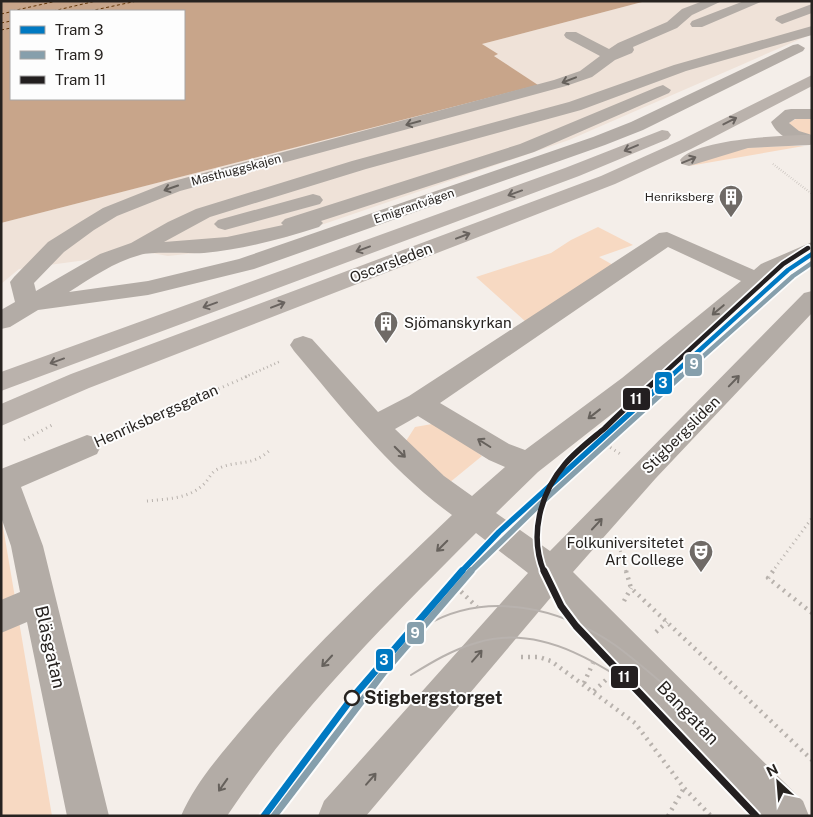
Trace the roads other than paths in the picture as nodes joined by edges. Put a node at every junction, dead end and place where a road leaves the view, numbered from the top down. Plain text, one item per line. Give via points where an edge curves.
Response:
1 (716, 1) edge
2 (757, 1) edge
3 (801, 12) edge
4 (746, 34) dead end
5 (571, 35) dead end
6 (802, 39) edge
7 (612, 56) junction
8 (718, 56) junction
9 (680, 68) junction
10 (812, 80) edge
11 (812, 98) edge
12 (791, 114) junction
13 (812, 114) edge
14 (573, 118) junction
15 (680, 126) dead end
16 (811, 140) edge
17 (608, 180) junction
18 (280, 222) junction
19 (87, 226) junction
20 (144, 236) junction
21 (812, 249) edge
22 (756, 280) junction
23 (812, 298) edge
24 (28, 304) junction
25 (1, 321) edge
26 (199, 335) junction
27 (305, 347) road end
28 (6, 380) edge
29 (419, 403) junction
30 (1, 416) edge
31 (374, 427) junction
32 (1, 432) edge
33 (87, 446) road end
34 (528, 464) junction
35 (4, 481) joint
36 (473, 516) junction
37 (551, 572) junction
38 (39, 600) junction
39 (1, 617) edge
40 (88, 816) edge
41 (202, 816) edge
42 (339, 816) edge
43 (788, 816) edge

1 - 7 street via 686,12 672,25 623,46
2 - 7 street
3 - 6 street
4 - 14 street via 657,69 594,87
5 - 7 street
6 - 8 street
6 - 14 street
6 - 24 street, Emigrantvägen via 636,126 599,141 246,264 148,288
7 -> 19 street, Masthuggskajen via 586,74 560,83 173,187 110,212
8 - 9 street
8 - 14 street via 700,72
9 - 14 street via 640,81 617,98
9 - 14 street via 667,81
17 -> 10 highway, Oscarsleden
11 - 12 street
12 - 13 street
12 - 16 street via 780,122 782,127 793,135
14 - 18 street
14 - 18 street via 527,148
14 - 20 street via 503,134 269,205
14 - 20 street via 219,196 175,212
15 -> 28 highway, Oscarsleden via 572,172
17 -> 16 highway via 673,167 720,147 752,141
26 -> 17 highway, Oscarsleden
18 - 20 street
18 - 20 street via 250,240 198,248
19 - 20 street
19 - 24 street, Masthuggskajen via 56,248 22,282
20 - 24 street
21 - 22 street via 769,269
22 - 29 street via 667,238
22 -> 34 street via 632,385
37 -> 23 street, Stigbergsliden
24 - 25 street, Emigrantvägen
26 - 30 highway, Oscarsleden
26 - 32 highway via 146,370
27 - 31 street, Bangatan
29 - 31 street
34 -> 29 street via 499,452
31 -> 36 street, Bangatan via 433,485
33 - 35 street, Henriksbergsgatan
34 - 36 street
35 - 38 street, Bläsgatan via 27,546
36 - 37 street, Bangatan
36 -> 41 street via 302,687 235,768
42 -> 37 street
37 - 43 street, Bangatan
38 - 39 street
38 - 40 street, Bläsgatan

